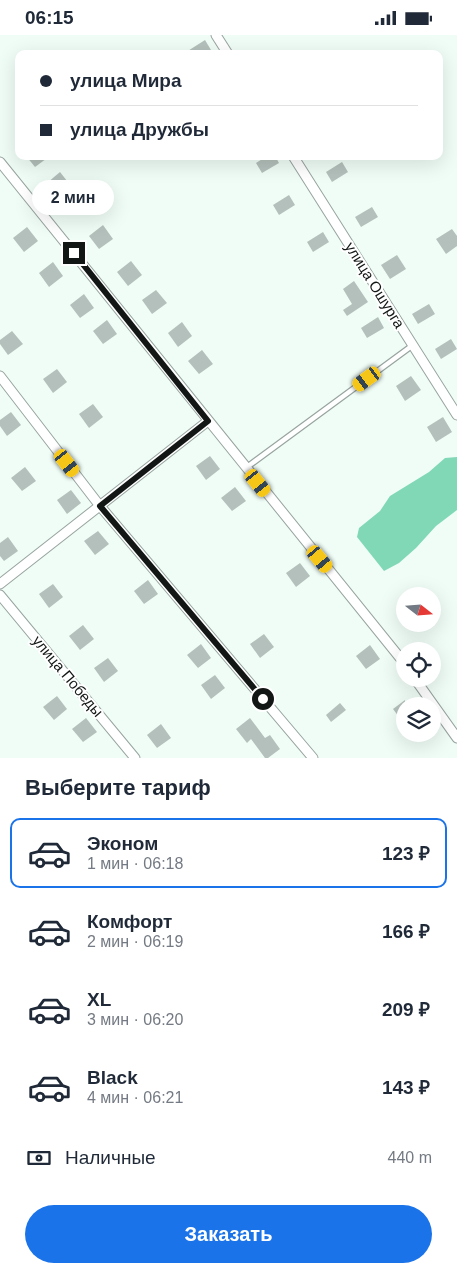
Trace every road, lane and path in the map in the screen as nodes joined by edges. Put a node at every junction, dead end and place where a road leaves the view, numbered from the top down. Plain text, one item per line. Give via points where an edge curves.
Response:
1 (216, 35) edge
2 (225, 50) edge
3 (296, 160) edge
4 (0, 162) edge
5 (413, 345) junction
6 (0, 376) edge
7 (457, 415) edge
8 (208, 421) junction
9 (245, 467) junction
10 (100, 506) junction
11 (0, 584) edge
12 (0, 595) edge
13 (396, 653) edge
14 (421, 687) edge
15 (457, 738) edge
16 (135, 758) edge
17 (313, 758) edge

1 - 2 street
3 - 5 street, улица Ошурга
4 - 8 street
5 - 7 street, улица Ошурга
5 - 9 lane
6 - 10 street
8 - 9 street
8 - 10 street
9 - 13 street
10 - 11 street
10 - 17 street
12 - 16 street, улица Победы
14 - 15 street

